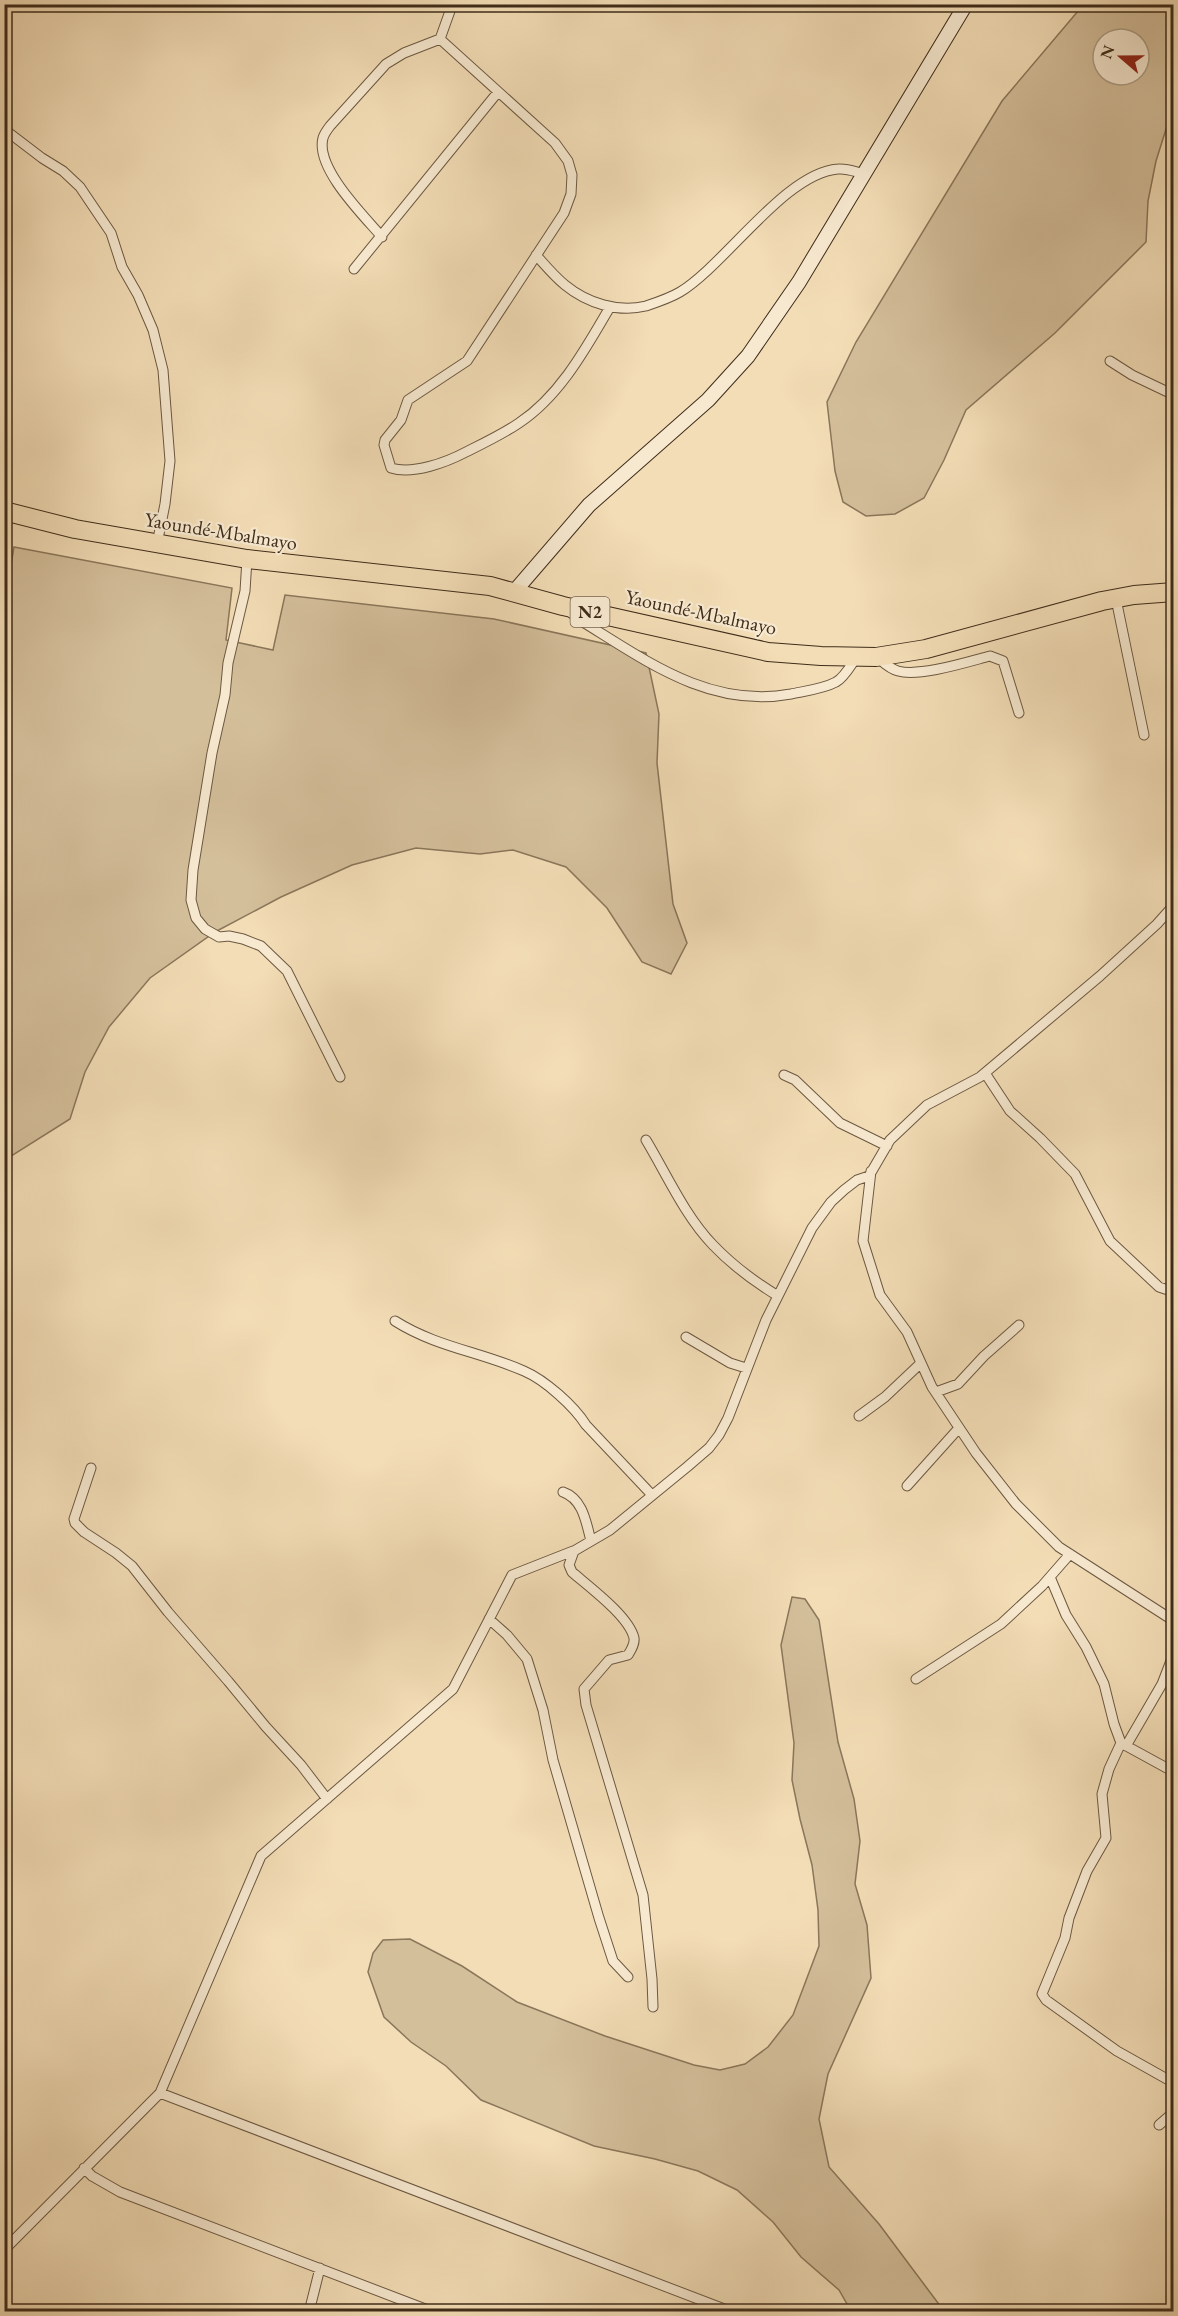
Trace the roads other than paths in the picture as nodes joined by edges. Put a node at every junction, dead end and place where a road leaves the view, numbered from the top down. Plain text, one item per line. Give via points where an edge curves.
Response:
1 (450, 4) edge
2 (966, 4) edge
3 (440, 39) junction
4 (498, 92) junction
5 (4, 129) edge
6 (865, 174) junction
7 (382, 237) junction
8 (536, 255) junction
9 (354, 269) dead end
10 (610, 307) junction
11 (1110, 361) dead end
12 (1173, 395) edge
13 (4, 511) edge
14 (157, 544) junction
15 (247, 560) junction
16 (514, 592) junction
17 (1173, 592) edge
18 (1116, 598) junction
19 (563, 606) junction
20 (876, 657) junction
21 (856, 658) junction
22 (1018, 713) dead end
23 (1144, 735) dead end
24 (1173, 905) edge
25 (1164, 917) junction
26 (1173, 922) edge
27 (985, 1073) junction
28 (784, 1075) dead end
29 (339, 1077) dead end
30 (646, 1140) dead end
31 (887, 1146) junction
32 (871, 1171) junction
33 (1173, 1292) edge
34 (778, 1296) junction
35 (395, 1321) dead end
36 (1019, 1325) dead end
37 (686, 1337) dead end
38 (921, 1363) junction
39 (746, 1368) junction
40 (936, 1392) junction
41 (859, 1416) dead end
42 (959, 1428) junction
43 (91, 1468) dead end
44 (907, 1486) dead end
45 (564, 1492) dead end
46 (652, 1495) junction
47 (591, 1541) junction
48 (574, 1551) junction
49 (1070, 1554) junction
50 (1050, 1576) junction
51 (489, 1619) junction
52 (1173, 1621) edge
53 (1173, 1653) edge
54 (916, 1679) dead end
55 (1124, 1744) junction
56 (1173, 1772) edge
57 (327, 1799) junction
58 (628, 1977) dead end
59 (653, 2007) dead end
60 (1173, 2083) edge
61 (160, 2093) junction
62 (1173, 2112) edge
63 (1159, 2125) dead end
64 (84, 2168) junction
65 (4, 2250) edge
66 (320, 2268) junction
67 (309, 2312) edge
68 (433, 2312) edge
69 (732, 2312) edge

1 - 3 street
2 - 6 main road
3 - 4 street
3 - 7 street via 404,52 386,64 323,136 325,160 336,180
4 - 7 street
4 - 8 street via 555,142 572,175 568,203
5 - 14 street via 63,171 80,188 111,233 122,267 153,330 163,370 170,461
6 - 10 street via 838,169 810,178 679,293 636,308
6 - 16 main road via 748,356 708,400 589,505
7 - 9 street
8 - 10 street via 564,285
8 - 10 street via 467,361 408,400 401,420 385,440 391,468 410,469 452,460 520,422 566,376
11 - 12 street
13 - 14 highway, Yaoundé-Mbalmayo / N2
14 - 15 highway, Yaoundé-Mbalmayo / N2
15 - 16 highway, Yaoundé-Mbalmayo / N2 via 465,582
15 - 29 street via 245,591 212,753 191,900 196,918 205,929 219,937 243,939 261,946 287,971
16 - 19 highway, Yaoundé-Mbalmayo / N2
17 - 18 highway, Yaoundé-Mbalmayo / N2
18 - 20 highway, Yaoundé-Mbalmayo / N2 via 926,649
18 - 23 street
19 - 21 highway, Yaoundé-Mbalmayo / N2 via 768,652
19 - 21 street via 668,674 697,686 738,695 780,696 837,682
20 - 21 highway, Yaoundé-Mbalmayo / N2
20 - 22 street via 901,672 996,657 1003,661
24 - 25 street
25 - 26 street
25 - 27 street
27 - 31 street via 927,1105
27 - 33 street via 1010,1111 1075,1174 1110,1241 1160,1287
28 - 31 street via 795,1080 840,1123
30 - 34 street via 712,1244
31 - 32 street
32 - 34 street via 831,1202 812,1228
32 - 38 street via 863,1241 880,1295 907,1332
34 - 39 street
35 - 46 street via 428,1339 525,1371 578,1413
36 - 40 street via 958,1384
37 - 39 street
38 - 40 street
38 - 41 street
39 - 46 street via 719,1435 709,1448
40 - 42 street
42 - 44 street
42 - 49 street via 1016,1504
43 - 57 street via 75,1523 132,1566
45 - 47 street via 578,1501
46 - 47 street
47 - 48 street
48 - 51 street via 512,1575
48 - 59 street via 569,1565 572,1572 624,1621 634,1638 628,1655 609,1660 584,1689 585,1705 643,1895
49 - 50 street
49 - 52 street
50 - 54 street via 1001,1624
50 - 55 street via 1066,1615 1104,1684 1113,1724
51 - 57 street via 453,1689
51 - 58 street via 527,1659 598,1918 613,1961
53 - 55 street via 1162,1684
55 - 56 street
55 - 60 street via 1109,1769 1102,1794 1106,1838 1087,1871 1042,1995 1117,2051
57 - 61 street via 261,1856
61 - 64 street
61 - 69 street
62 - 63 street
64 - 65 street
64 - 66 street via 120,2192
66 - 67 street
66 - 68 street

